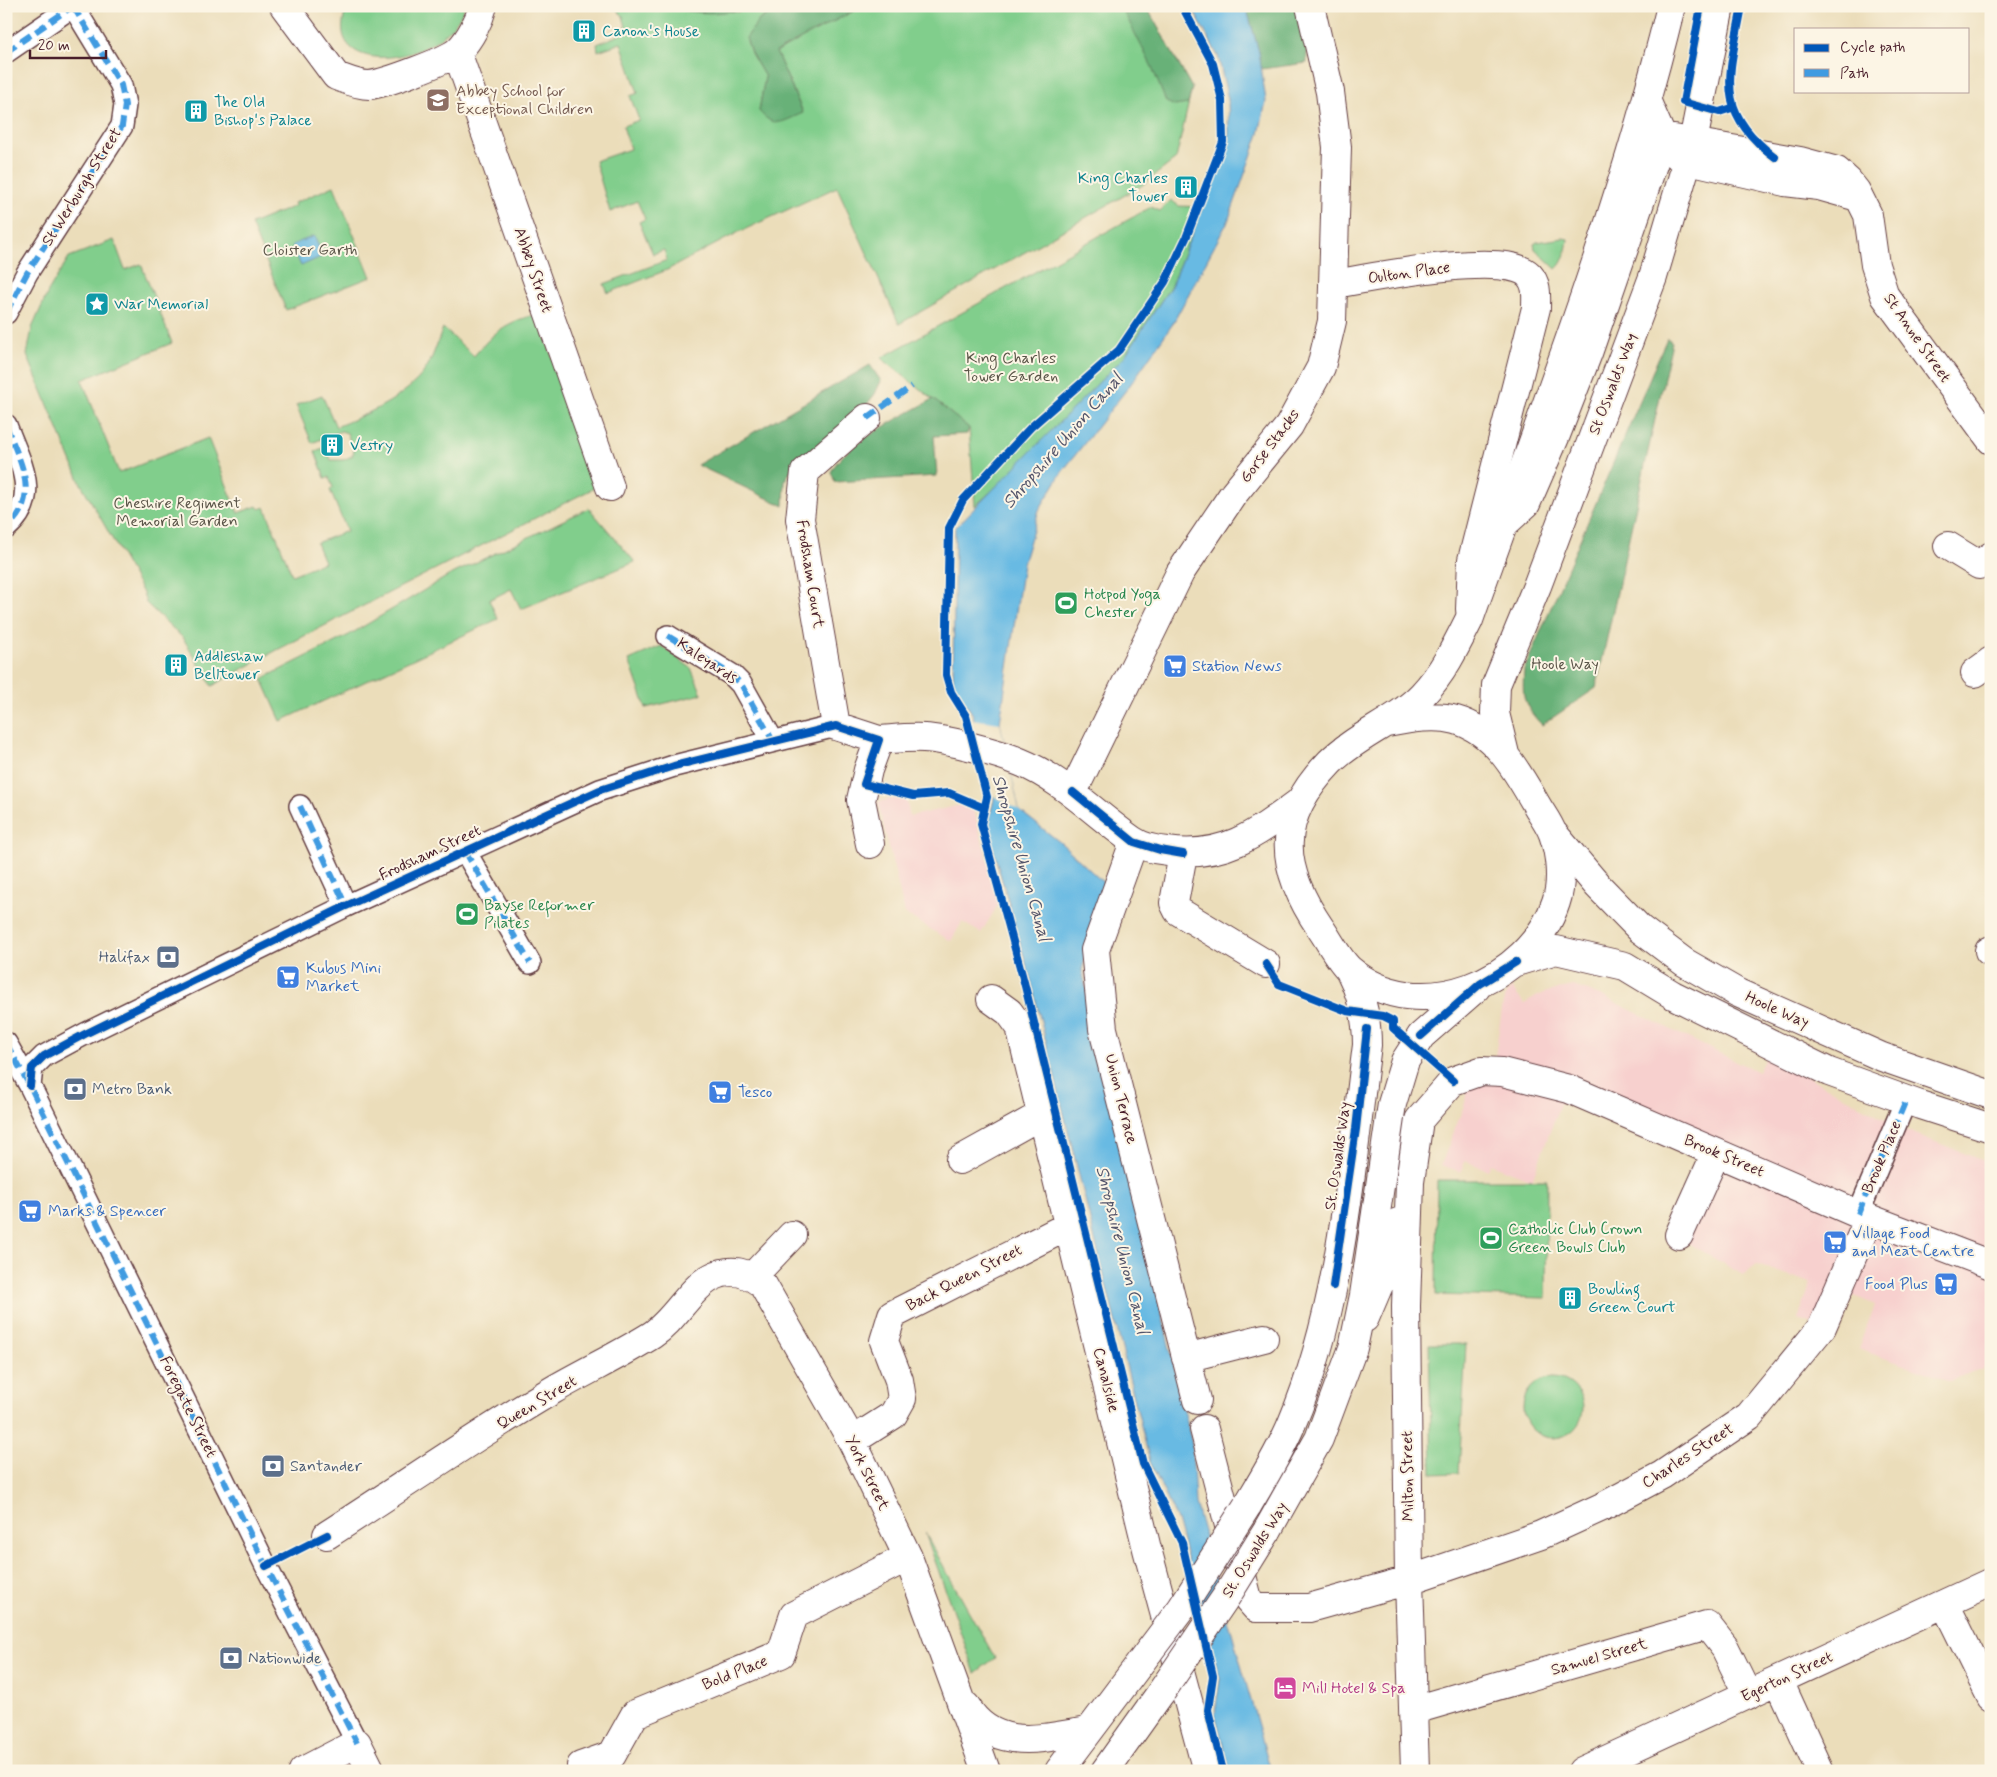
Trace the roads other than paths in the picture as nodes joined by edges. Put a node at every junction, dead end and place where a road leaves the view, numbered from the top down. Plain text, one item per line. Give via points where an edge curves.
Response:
1 (73, 6) edge
2 (483, 6) edge
3 (1310, 6) edge
4 (1671, 6) edge
5 (1720, 6) edge
6 (291, 9) edge
7 (6, 52) edge
8 (457, 52) junction
9 (1647, 102) junction
10 (1664, 141) junction
11 (1691, 151) junction
12 (1335, 284) junction
13 (6, 313) edge
14 (867, 418) dead end
15 (6, 425) edge
16 (1991, 440) edge
17 (610, 488) dead end
18 (1503, 525) junction
19 (6, 528) edge
20 (1948, 546) dead end
21 (1991, 556) edge
22 (1469, 620) junction
23 (668, 636) dead end
24 (1387, 723) junction
25 (836, 726) junction
26 (878, 740) junction
27 (773, 741) junction
28 (1505, 754) junction
29 (1072, 792) junction
30 (1298, 803) junction
31 (300, 806) dead end
32 (1553, 833) junction
33 (1134, 842) junction
34 (870, 844) dead end
35 (465, 851) junction
36 (1183, 854) junction
37 (346, 906) junction
38 (1516, 962) junction
39 (530, 963) dead end
40 (1266, 964) dead end
41 (1349, 969) junction
42 (1480, 984) junction
43 (992, 1000) dead end
44 (6, 1043) edge
45 (1453, 1081) joint
46 (30, 1086) junction
47 (1991, 1095) edge
48 (1906, 1100) junction
49 (1041, 1114) junction
50 (1991, 1128) edge
51 (1716, 1153) junction
52 (960, 1160) dead end
53 (1410, 1182) junction
54 (1863, 1216) junction
55 (1068, 1226) junction
56 (792, 1235) dead end
57 (1680, 1235) dead end
58 (1991, 1264) edge
59 (753, 1276) junction
60 (1264, 1338) dead end
61 (1353, 1348) junction
62 (1186, 1358) junction
63 (1197, 1400) dead end
64 (1204, 1429) dead end
65 (852, 1441) junction
66 (327, 1535) dead end
67 (908, 1557) junction
68 (1409, 1580) junction
69 (1991, 1582) edge
70 (1944, 1604) junction
71 (1779, 1681) junction
72 (952, 1684) junction
73 (1748, 1695) junction
74 (1991, 1697) edge
75 (1414, 1710) junction
76 (1088, 1731) junction
77 (357, 1744) junction
78 (581, 1766) dead end
79 (303, 1771) edge
80 (371, 1771) edge
81 (986, 1771) edge
82 (1059, 1771) edge
83 (1105, 1771) edge
84 (1207, 1771) edge
85 (1415, 1771) edge
86 (1582, 1771) edge
87 (1820, 1771) edge

1 - 7 street
1 - 13 street, St Werburgh Street via 121,85 125,105 122,126 27,273
2 - 8 main road
3 - 12 main road, Gorse Stacks via 1330,92 1337,147
4 - 9 main road
5 - 11 main road, St Oswalds Way
6 - 8 main road via 336,76 359,84 388,81
8 - 17 main road, Abbey Street
9 - 10 main road
9 - 18 main road via 1589,285
10 - 11 main road via 1680,158
10 - 18 main road via 1556,435 1526,504
11 - 16 main road, St Anne Street via 1786,182 1820,186 1859,198 1868,215 1875,265 1885,296
11 - 28 main road, St Oswalds Way via 1650,285 1537,586 1496,685 1495,713
12 - 22 main road, Oulton Place via 1434,267 1484,266 1513,268 1528,274 1536,288 1534,316 1472,560
12 - 29 main road, Gorse Stacks via 1332,321 1320,367 1289,426 1232,496 1180,573
14 - 25 main road, Frodsham Court via 805,472 800,519
15 - 19 street via 28,488 21,509
18 - 22 main road
20 - 21 main road via 1979,565
22 - 24 main road via 1442,670 1421,696
23 - 27 street, Kaleyards via 732,675 741,684
24 - 28 main road via 1419,717 1455,720 1481,732
24 - 30 main road via 1331,761
25 - 26 main road
25 - 27 street, Frodsham Street
26 - 29 main road via 925,738 968,747 1021,762
26 - 34 main road via 861,800
27 - 35 street, Frodsham Street via 674,766 600,790
28 - 32 main road
29 - 33 main road
30 - 36 main road via 1261,831 1217,851
30 - 41 main road via 1289,827 1292,878 1305,906
31 - 37 street
32 - 38 main road via 1560,874 1556,902 1542,930
32 - 47 main road, Hoole Way via 1640,929 1684,962 1738,993 1882,1057
33 - 36 main road
33 - 62 main road, Union Terrace via 1095,950 1103,1028
35 - 37 street, Frodsham Street
35 - 39 street
36 - 40 main road via 1174,903 1178,911
37 - 46 street, Frodsham Street via 44,1056 32,1068
38 - 42 main road
38 - 48 main road, Hoole Way via 1556,950 1624,966 1672,995 1829,1072
41 - 42 main road via 1372,984 1396,993 1424,996 1452,993
41 - 76 main road, St. Oswalds Way, bridge via 1366,1013 1367,1045 1333,1286 1325,1326 1296,1414 1247,1506 1186,1601
42 - 61 main road, St. Oswalds Way via 1421,1036 1405,1061 1392,1104
43 - 49 main road, Canalside via 1009,1012 1020,1027
44 - 46 street, Foregate Street
45 - 51 main road, Brook Street via 1481,1071 1502,1072 1569,1089
45 - 53 main road, Milton Street via 1419,1120
46 - 77 street, Foregate Street
48 - 50 main road, Hoole Way
48 - 54 street, Brook Place
49 - 52 main road
49 - 55 main road, Canalside
51 - 54 main road, Brook Street
51 - 57 main road
53 - 61 main road, Milton Street via 1382,1278
53 - 68 main road, Milton Street via 1406,1306
54 - 58 main road, Brook Street
54 - 68 main road, Charles Street via 1822,1327 1749,1416 1662,1475 1602,1507 1541,1535
55 - 65 main road, Back Queen Street via 892,1315 884,1341 899,1380 902,1399 893,1415
55 - 84 main road, Canalside via 1147,1549
56 - 59 main road
59 - 65 main road, York Street via 763,1285
59 - 66 main road, Queen Street via 726,1272 711,1277 655,1333 553,1390
60 - 62 main road
61 - 83 main road, St. Oswalds Way, bridge via 1319,1439 1267,1531 1226,1597
62 - 63 main road, Union Terrace
64 - 68 main road, Charles Street via 1248,1599 1256,1608 1309,1608
65 - 67 main road, York Street
67 - 72 main road, York Street
67 - 78 main road, Bold Place via 794,1615 781,1654 635,1714 612,1755
68 - 75 main road, Milton Street
69 - 70 main road, Egerton Street
70 - 71 main road, Egerton Street
70 - 74 main road
71 - 73 main road, Egerton Street
71 - 87 main road
72 - 76 main road via 974,1719 990,1731 1008,1738
72 - 81 main road
73 - 75 main road, Samuel Street via 1725,1648 1707,1625
73 - 86 main road, Egerton Street
75 - 85 main road, Milton Street
76 - 82 main road, St. Oswalds Way
77 - 79 main road
77 - 80 main road, Foregate Street

